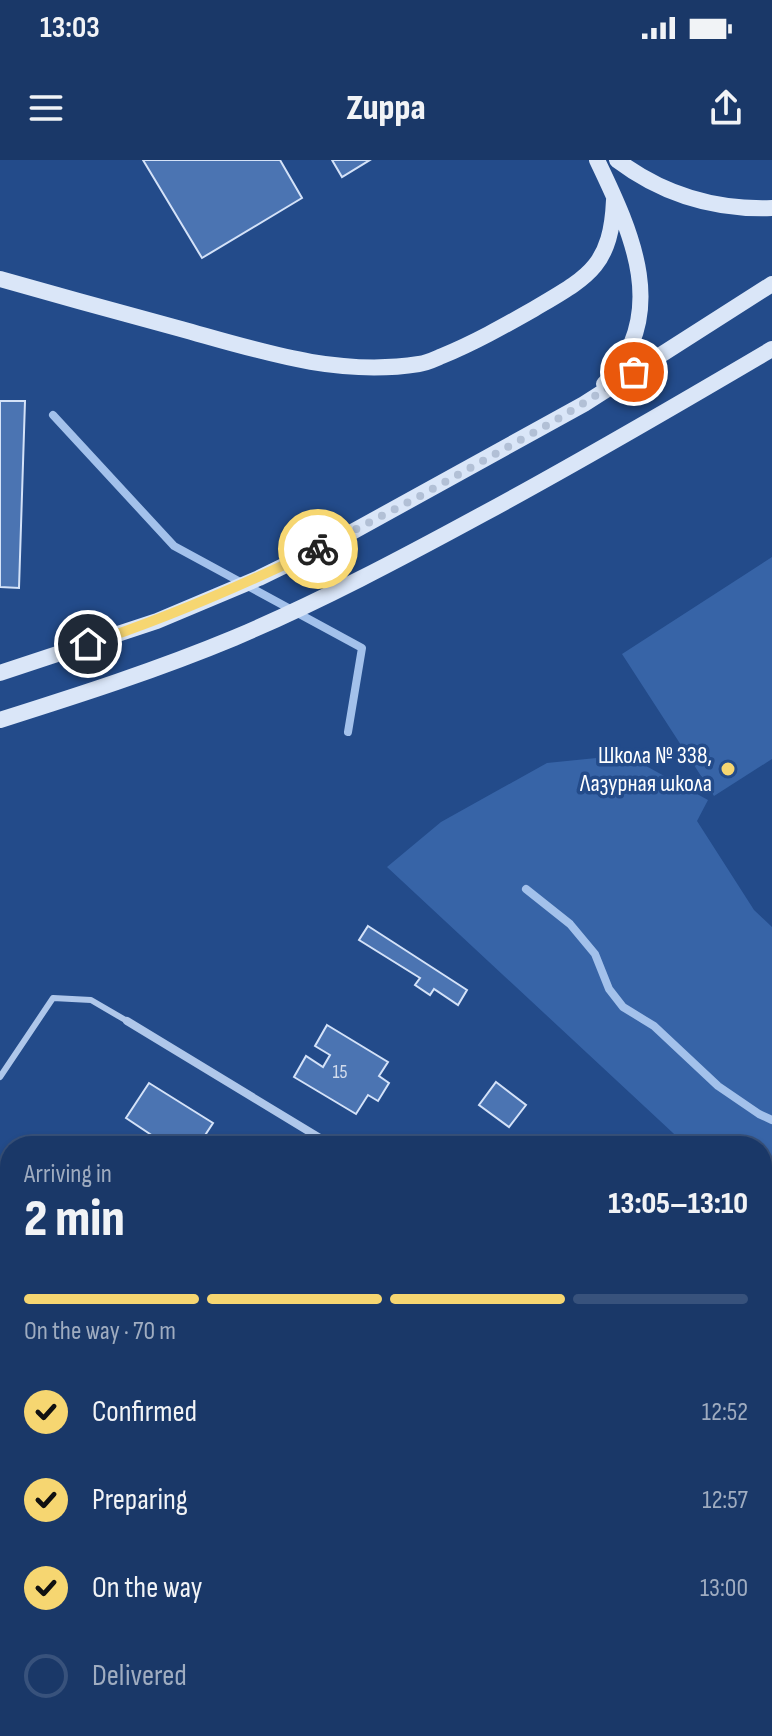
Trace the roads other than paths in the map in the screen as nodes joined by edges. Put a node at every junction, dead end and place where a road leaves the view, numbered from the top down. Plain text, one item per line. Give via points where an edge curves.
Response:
1 (597, 160) edge
2 (617, 160) edge
3 (614, 200) junction
4 (772, 208) edge
5 (0, 279) edge
6 (772, 284) edge
7 (772, 349) edge
8 (584, 404) junction
9 (0, 673) edge
10 (0, 720) edge
11 (127, 1021) joint
12 (0, 1077) edge
13 (317, 1136) edge

1 - 3 main road
2 - 4 main road via 670,192 716,205
3 - 5 main road via 608,244 585,276 502,327 422,364 355,369 279,357
3 - 8 main road via 637,257 642,303 628,353
6 - 8 main road
7 - 10 main road via 572,466 337,591 234,638
8 - 9 main road via 259,578 157,621
11 - 12 lane via 91,1000 53,998
11 - 13 street

